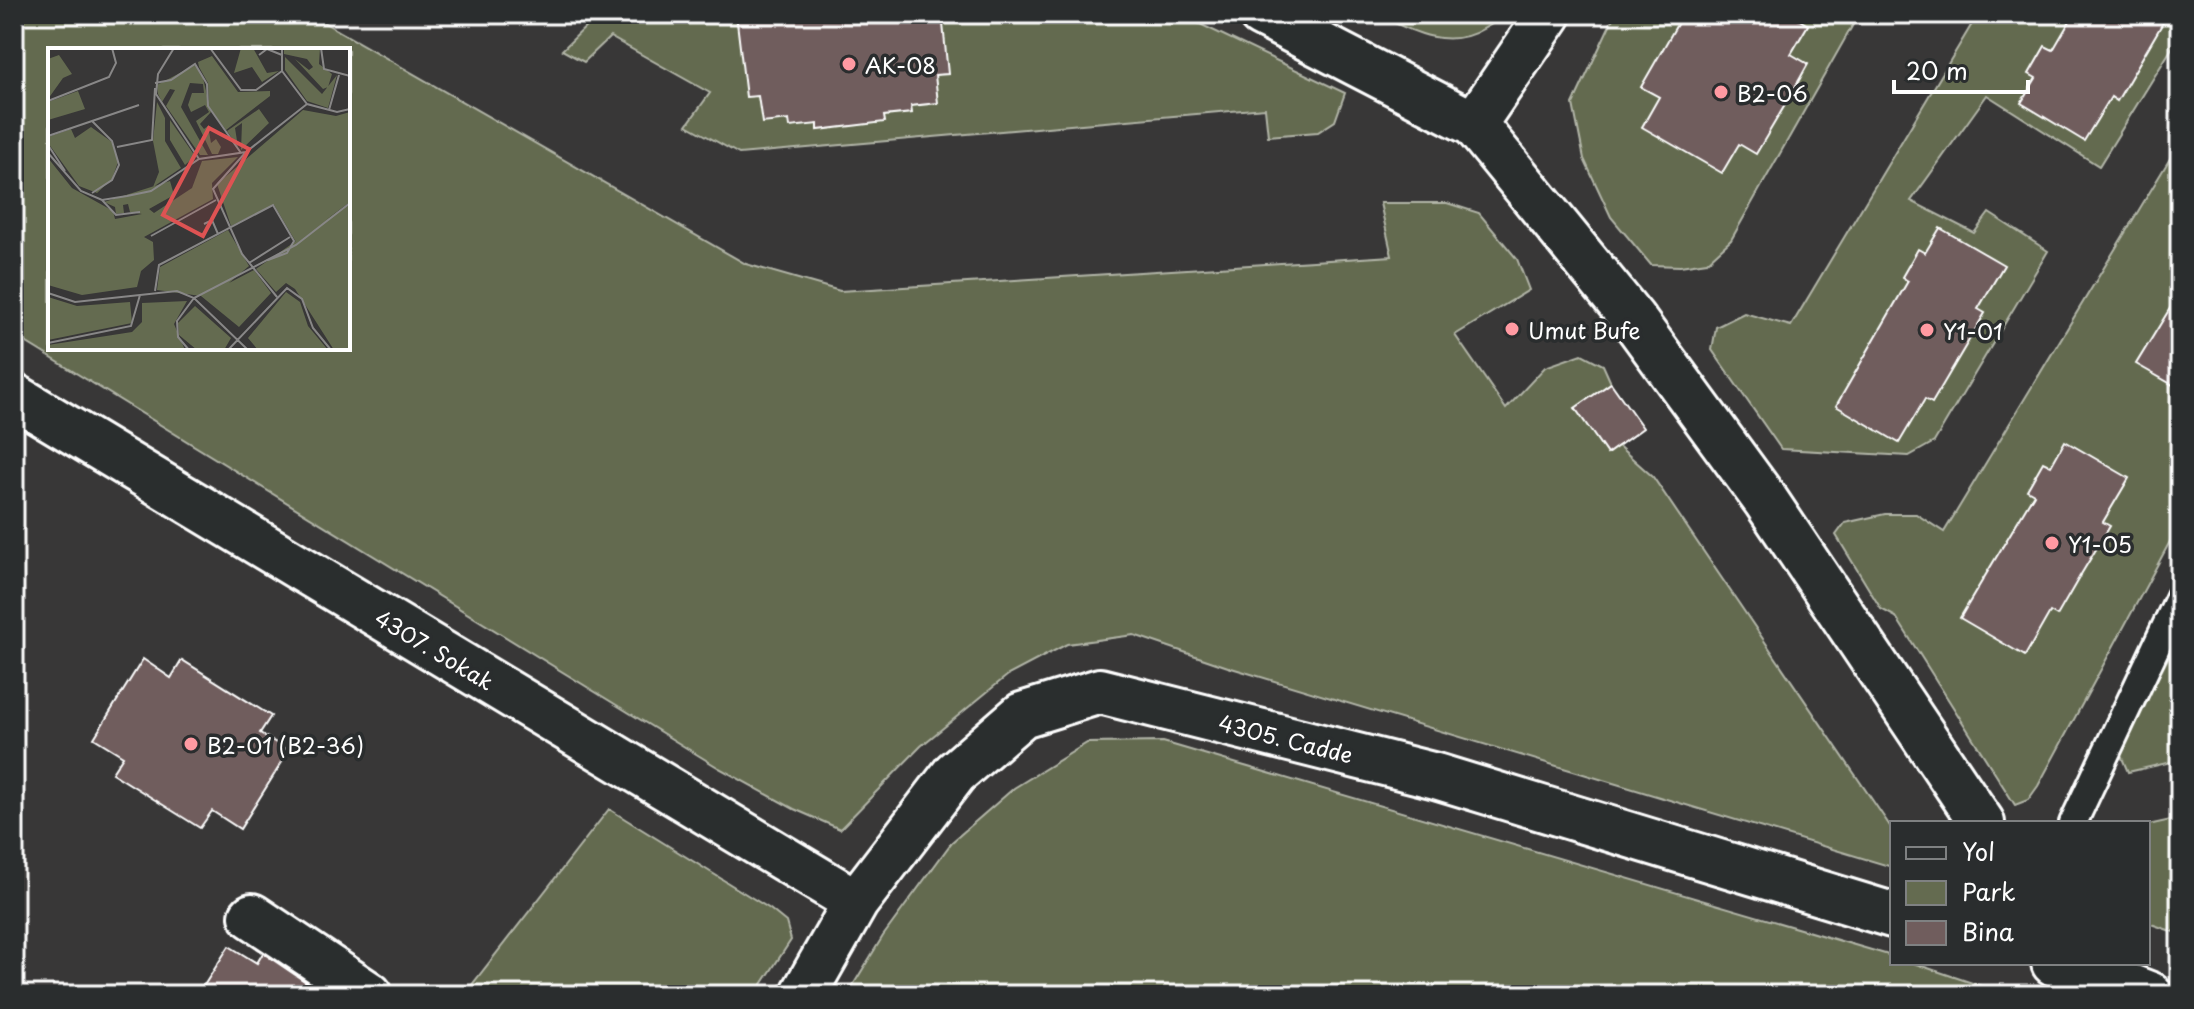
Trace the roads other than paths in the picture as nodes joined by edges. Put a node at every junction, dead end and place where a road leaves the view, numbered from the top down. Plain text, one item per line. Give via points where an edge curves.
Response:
1 (1261, 14) edge
2 (1549, 14) edge
3 (1474, 124) junction
4 (14, 396) edge
5 (2180, 596) edge
6 (1981, 821) edge
7 (2074, 821) edge
8 (856, 902) junction
9 (1890, 914) edge
10 (252, 916) dead end
11 (2066, 965) edge
12 (2102, 971) edge
13 (370, 995) edge
14 (803, 995) edge
15 (2151, 995) edge

1 - 3 street
2 - 3 street
3 - 6 street via 1633,319 1766,501
4 - 8 street, 4307. Sokak
5 - 7 lane
8 - 9 street, 4305. Cadde via 955,773 1022,715 1100,691 1436,776
8 - 14 street, 4305. Cadde
10 - 13 street
11 - 12 street
12 - 15 street

